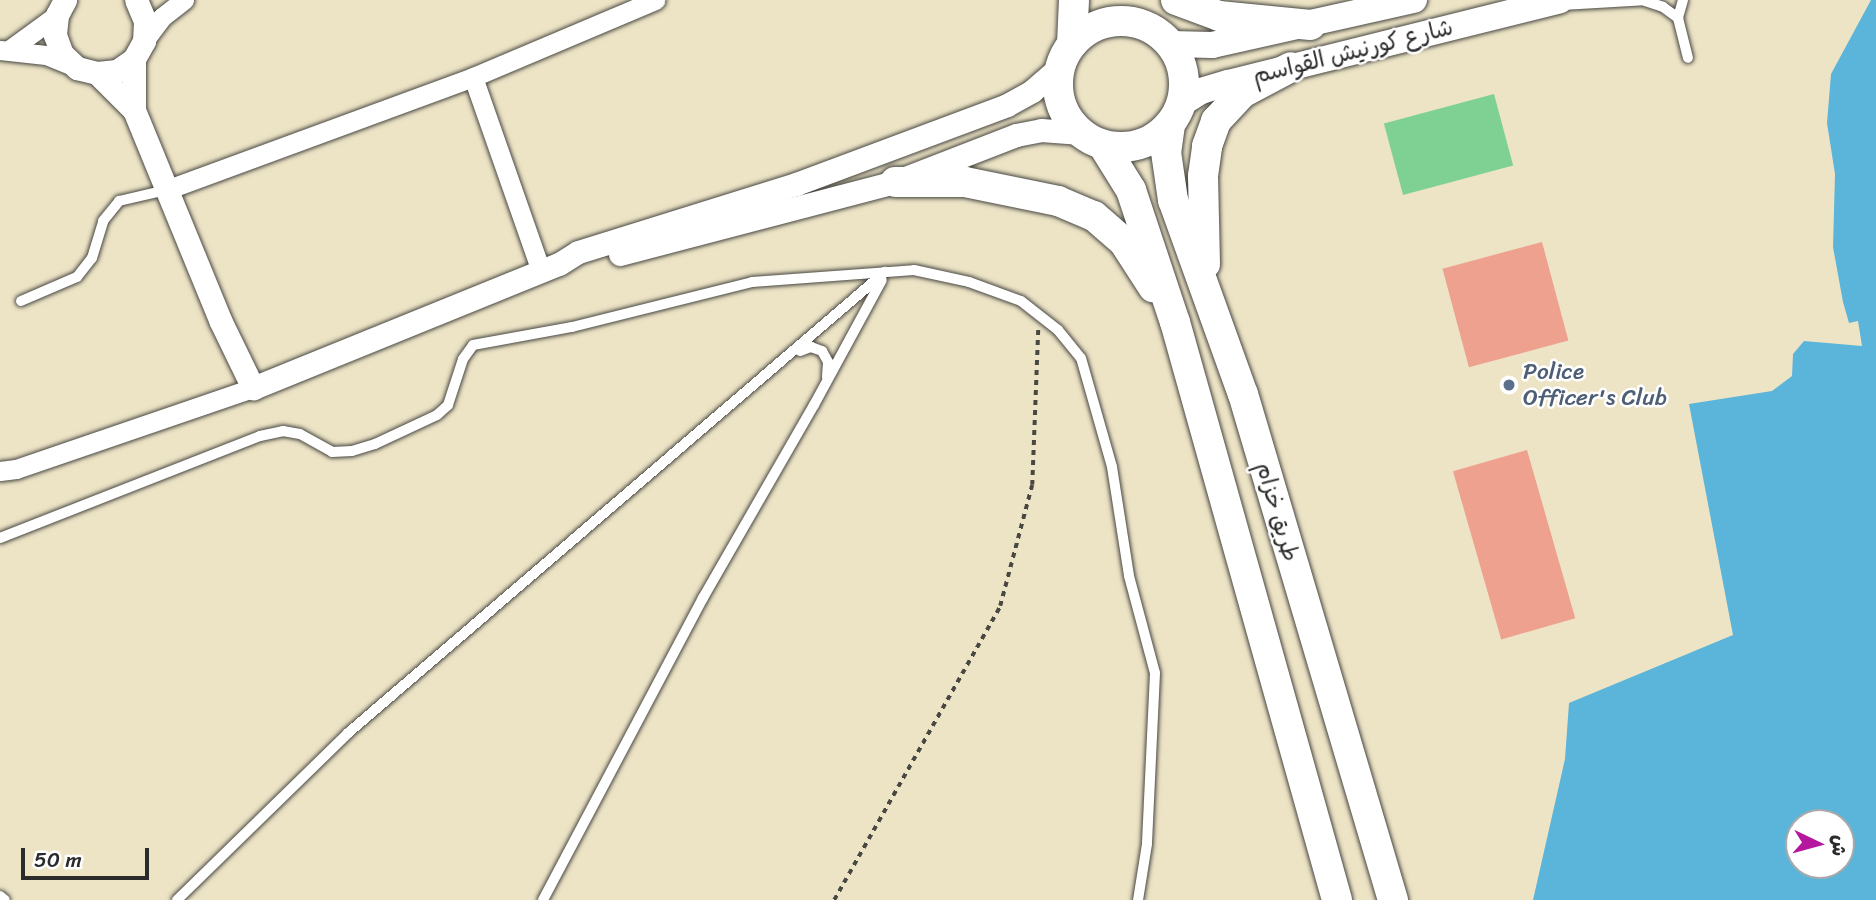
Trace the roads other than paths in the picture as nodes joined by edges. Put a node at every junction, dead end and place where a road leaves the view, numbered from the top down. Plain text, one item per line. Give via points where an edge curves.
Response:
1 (135, 0) edge
2 (184, 0) edge
3 (655, 0) edge
4 (1074, 0) edge
5 (1121, 0) edge
6 (1176, 0) edge
7 (1414, 0) edge
8 (1560, 0) edge
9 (1646, 0) edge
10 (1683, 0) edge
11 (61, 7) edge
12 (1527, 9) junction
13 (1678, 19) junction
14 (1139, 23) junction
15 (1311, 25) junction
16 (1171, 44) junction
17 (4, 50) edge
18 (139, 50) junction
19 (1066, 55) junction
20 (1688, 58) dead end
21 (1291, 67) junction
22 (87, 71) junction
23 (473, 77) junction
24 (134, 110) junction
25 (1176, 114) junction
26 (1092, 139) junction
27 (895, 182) junction
28 (166, 190) junction
29 (550, 268) junction
30 (886, 272) junction
31 (1206, 293) junction
32 (21, 301) dead end
33 (1175, 322) junction
34 (793, 354) junction
35 (827, 382) junction
36 (253, 388) junction
37 (0, 471) edge
38 (0, 538) edge
39 (0, 896) edge
40 (5, 900) edge
41 (177, 900) edge
42 (543, 900) edge
43 (1138, 900) edge
44 (1337, 900) edge
45 (1393, 900) edge

1 - 18 street via 145,21
2 - 18 street via 162,17
3 - 23 street
4 - 19 main road
5 - 14 main road
6 - 15 main road via 1219,16
7 - 15 main road, شارع كورنيش القواسم
8 - 12 main road, شارع كورنيش القواسم
9 - 12 lane, شارع كورنيش القواسم
9 - 13 lane
10 - 13 lane
11 - 17 street via 38,31
11 - 22 street via 55,35 62,54
12 - 21 main road, شارع كورنيش القواسم
13 - 20 lane
14 - 16 main road
14 - 19 main road via 1115,20 1091,28
15 - 16 main road, شارع كورنيش القواسم via 1212,44
16 - 25 main road via 1183,72
17 - 22 street via 46,55
18 - 22 street via 117,71
18 - 24 street
19 - 26 main road via 1058,91 1066,114
19 - 29 street via 1032,91 1007,105 796,184 578,252
21 - 25 main road, شارع كورنيش القواسم via 1201,91
21 - 31 main road via 1242,93 1216,121 1203,176
22 - 24 street
23 - 28 street
23 - 29 street
24 - 28 street
25 - 26 main road via 1151,140 1128,147
25 - 31 main road, طريق خزام via 1166,152 1168,178
26 - 27 street via 1041,130 1016,135
26 - 33 main road, طريق خزام via 1131,190
27 - 29 street via 580,265
27 - 33 main road via 965,182 1058,201 1094,216 1124,242
28 - 32 lane via 118,201 103,221 92,258 77,277
28 - 36 street
29 - 36 street
30 - 34 lane
30 - 35 lane
30 - 38 lane via 752,282 572,327 473,345 463,359 448,405 437,415 375,444 332,452 300,434 283,431 260,436
30 - 43 lane via 914,270 969,282 1021,301 1058,330 1081,358 1112,467 1129,576 1155,673 1147,844
31 - 45 main road, طريق خزام via 1243,394
33 - 44 main road, طريق خزام
34 - 35 lane via 811,347 822,351 828,362
34 - 41 lane via 348,733
35 - 42 lane via 703,598
36 - 37 street
39 - 40 lane

